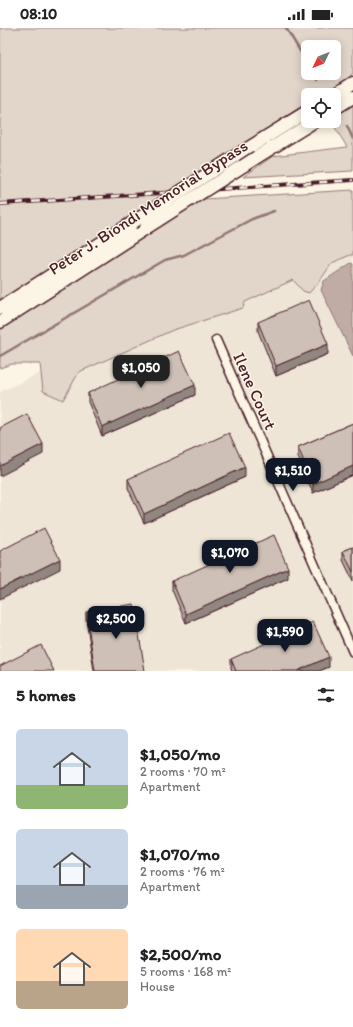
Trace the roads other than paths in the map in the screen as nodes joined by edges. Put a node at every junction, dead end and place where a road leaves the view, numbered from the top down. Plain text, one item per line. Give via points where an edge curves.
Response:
1 (353, 83) edge
2 (341, 91) edge
3 (353, 97) edge
4 (341, 105) edge
5 (301, 115) edge
6 (304, 128) edge
7 (0, 308) edge
8 (0, 322) edge
9 (216, 340) dead end
10 (353, 652) edge

1 - 2 highway
3 - 4 highway
5 - 7 highway, Peter J. Biondi Memorial Bypass, bridge
6 - 8 highway, Peter J. Biondi Memorial Bypass, bridge
9 - 10 street, Ilene Court

